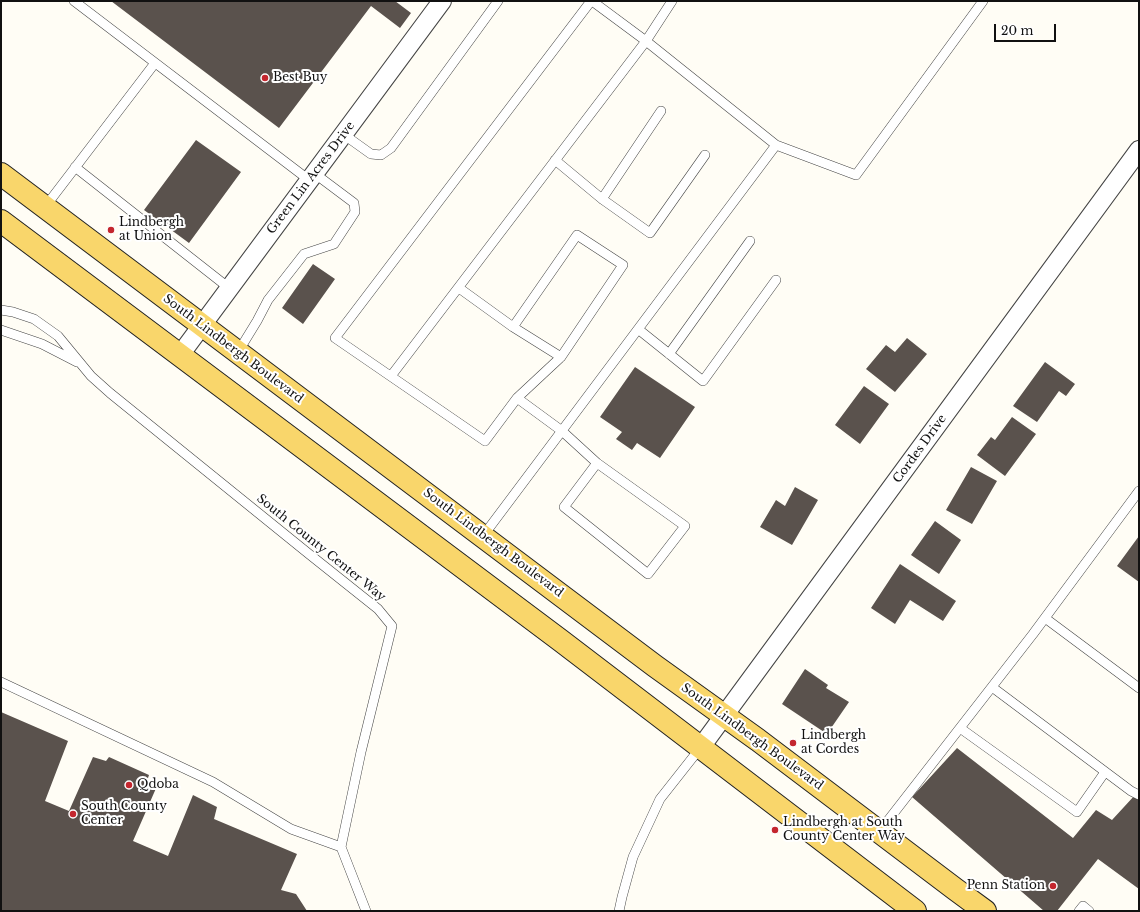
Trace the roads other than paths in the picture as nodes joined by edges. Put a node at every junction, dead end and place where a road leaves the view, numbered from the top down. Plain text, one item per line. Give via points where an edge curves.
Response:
1 (74, 1) edge
2 (442, 1) edge
3 (498, 1) edge
4 (592, 1) edge
5 (672, 1) edge
6 (983, 1) edge
7 (646, 41) junction
8 (155, 64) junction
9 (661, 111) dead end
10 (344, 134) junction
11 (776, 144) junction
12 (1139, 150) edge
13 (705, 155) dead end
14 (555, 160) junction
15 (76, 167) junction
16 (1, 174) edge
17 (312, 177) junction
18 (602, 199) junction
19 (45, 207) junction
20 (1, 221) edge
21 (750, 241) dead end
22 (776, 280) dead end
23 (229, 288) junction
24 (459, 288) junction
25 (1, 310) edge
26 (202, 325) junction
27 (513, 327) junction
28 (638, 329) junction
29 (1, 330) edge
30 (238, 352) junction
31 (180, 354) junction
32 (669, 354) junction
33 (561, 357) junction
34 (80, 364) junction
35 (391, 376) junction
36 (517, 398) junction
37 (562, 431) junction
38 (597, 463) junction
39 (1139, 491) edge
40 (483, 536) junction
41 (1045, 618) junction
42 (1, 682) edge
43 (992, 687) junction
44 (1139, 688) edge
45 (724, 717) junction
46 (960, 728) junction
47 (701, 747) junction
48 (1105, 772) junction
49 (1139, 795) edge
50 (879, 832) junction
51 (341, 847) junction
52 (366, 911) edge
53 (619, 911) edge
54 (914, 911) edge
55 (986, 911) edge
56 (1079, 911) edge
57 (1090, 911) edge

1 - 8 lane
2 - 10 street, Green Lin Acres Drive
3 - 10 lane via 391,148 381,155 371,154
4 - 7 lane
4 - 35 lane via 335,338
5 - 7 lane
6 - 11 lane via 856,175
7 - 11 lane
7 - 14 lane
8 - 15 lane
8 - 17 lane
9 - 18 lane
10 - 17 street, Green Lin Acres Drive
11 - 28 lane
12 - 45 street, Cordes Drive
13 - 18 lane via 650,234
14 - 18 lane
14 - 24 lane
15 - 19 lane
15 - 23 lane
16 - 19 main road, South Lindbergh Boulevard
17 - 23 street, Green Lin Acres Drive
17 - 30 lane via 354,204 355,212 334,244 304,254 268,300
19 - 26 main road, South Lindbergh Boulevard
20 - 31 main road
21 - 32 lane
22 - 32 lane via 703,381
23 - 26 street, Green Lin Acres Drive
24 - 27 lane
24 - 35 lane
25 - 34 lane, South County Center Way via 34,319 58,336
26 - 30 main road, South Lindbergh Boulevard
26 - 31 street, Green Lin Acres Drive
27 - 33 lane
27 - 33 lane via 577,234 623,265
28 - 32 lane
28 - 37 lane
29 - 34 lane, South County Center Way via 42,344
30 - 40 main road, South Lindbergh Boulevard
31 - 47 main road
33 - 36 lane
34 - 51 lane, South County Center Way via 110,393 378,609 392,626 360,752
35 - 36 lane via 485,441
36 - 37 lane
37 - 38 lane
37 - 40 lane
38 - 38 lane via 685,526 648,574 564,507
39 - 41 lane
40 - 45 main road, South Lindbergh Boulevard
41 - 43 lane
41 - 44 lane
42 - 51 lane via 213,782 291,829
43 - 46 lane
43 - 48 lane
45 - 47 street, Cordes Drive
45 - 50 main road, South Lindbergh Boulevard
46 - 48 lane via 1077,812
46 - 50 lane
47 - 53 lane via 660,799 633,857
47 - 54 main road
48 - 49 lane
50 - 55 main road, South Lindbergh Boulevard
51 - 52 lane
56 - 57 lane via 1083,906

